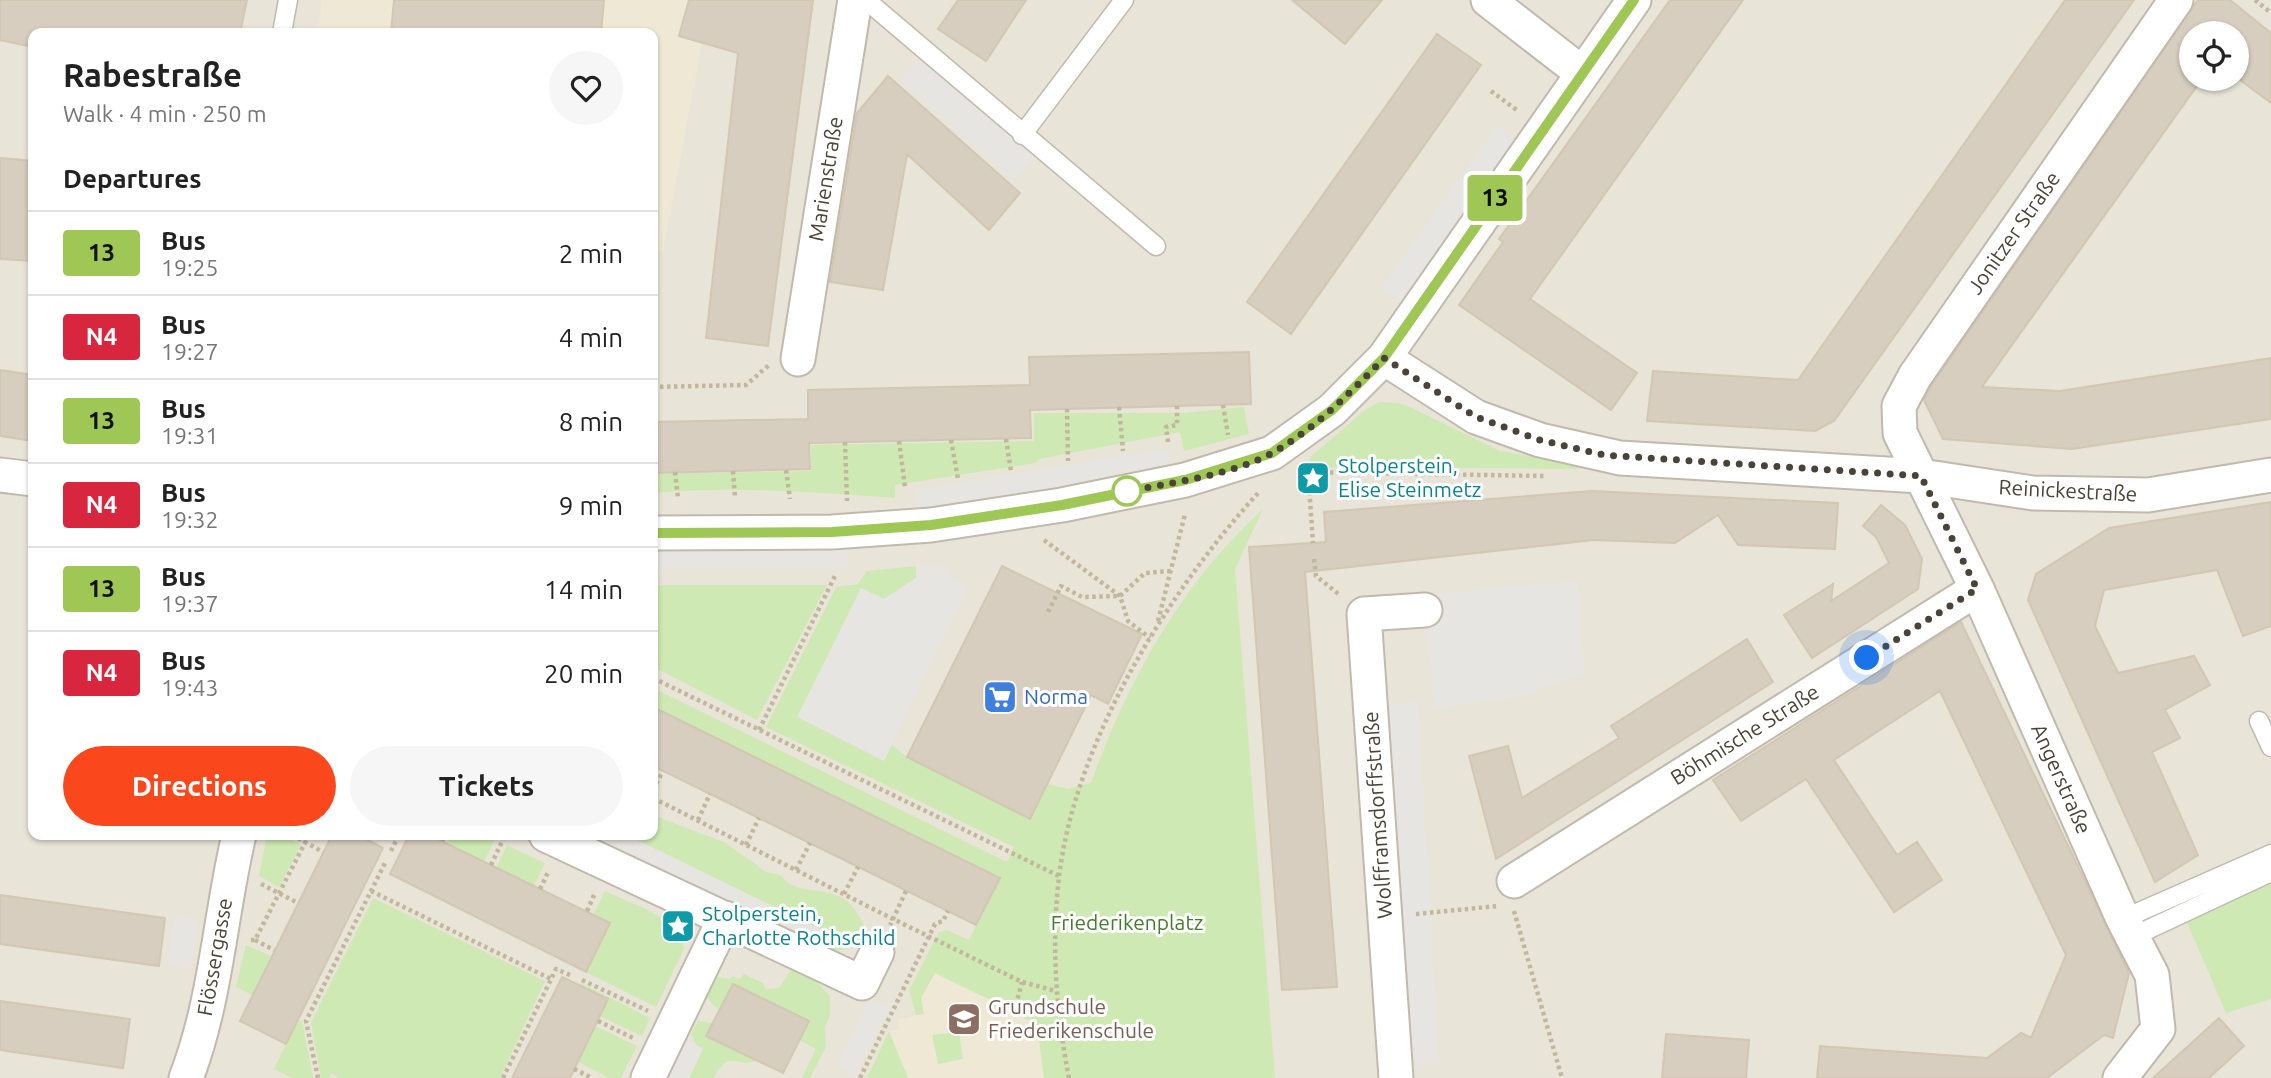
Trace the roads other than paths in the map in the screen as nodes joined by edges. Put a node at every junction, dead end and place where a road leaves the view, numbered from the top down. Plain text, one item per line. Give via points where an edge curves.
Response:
1 (288, 0) edge
2 (855, 0) edge
3 (866, 0) edge
4 (1124, 0) edge
5 (1488, 0) edge
6 (1634, 0) edge
7 (2176, 0) edge
8 (283, 28) edge
9 (1582, 73) junction
10 (1022, 135) junction
11 (1156, 246) dead end
12 (1384, 358) junction
13 (798, 359) road end
14 (0, 475) edge
15 (2271, 475) edge
16 (1921, 476) junction
17 (28, 478) edge
18 (658, 533) edge
19 (1977, 589) junction
20 (1424, 610) dead end
21 (2259, 721) dead end
22 (2271, 747) edge
23 (238, 840) edge
24 (587, 843) edge
25 (2271, 853) edge
26 (2271, 873) edge
27 (1513, 893) road end
28 (725, 918) junction
29 (2128, 928) junction
30 (877, 952) road end
31 (661, 1051) edge
32 (186, 1078) edge
33 (1396, 1078) edge
34 (2120, 1078) edge

1 - 8 lane
2 - 13 street, Marienstraße
3 - 10 lane
4 - 10 lane
5 - 9 street
6 - 9 street
7 - 16 street, Jonitzer Straße via 1909,386 1899,406 1900,433
9 - 12 street
10 - 11 lane
12 - 16 street, Reinickestraße via 1476,417 1540,440 1604,455
12 - 18 street via 1332,410 1272,453 1185,480 931,525 832,532
14 - 17 street
15 - 16 street, Reinickestraße via 2148,495 2033,493
16 - 19 street, Angerstraße
19 - 27 street, Böhmische Straße
19 - 29 street, Angerstraße
20 - 33 street, Wolfframsdorffstraße via 1364,614
21 - 22 lane
23 - 32 street, Flössergasse via 206,1016
24 - 28 street
25 - 29 lane
26 - 29 lane
28 - 30 street via 862,983
28 - 31 street
29 - 34 street, Angerstraße via 2151,975 2158,1029

